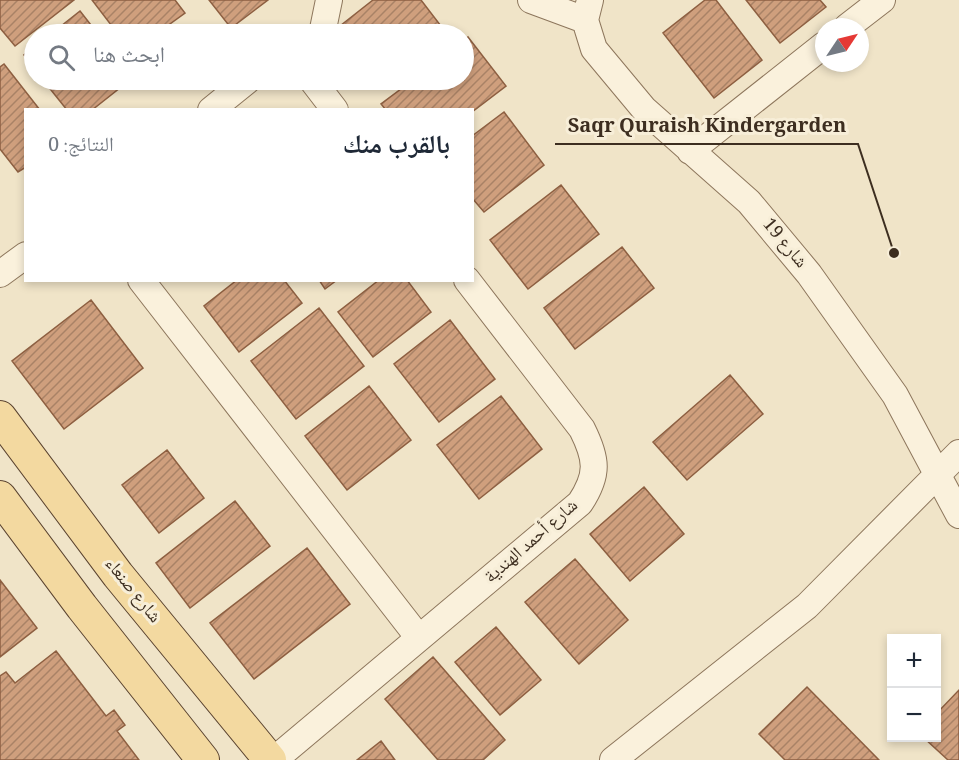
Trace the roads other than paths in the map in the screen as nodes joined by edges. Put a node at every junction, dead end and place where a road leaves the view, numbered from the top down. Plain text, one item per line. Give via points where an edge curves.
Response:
1 (329, 0) edge
2 (531, 0) edge
3 (882, 0) edge
4 (588, 10) edge
5 (859, 18) edge
6 (324, 24) edge
7 (815, 52) edge
8 (236, 90) edge
9 (320, 90) edge
10 (213, 108) edge
11 (333, 108) edge
12 (690, 151) junction
13 (24, 256) edge
14 (0, 274) edge
15 (143, 282) edge
16 (469, 282) edge
17 (0, 417) edge
18 (959, 453) edge
19 (938, 474) junction
20 (0, 497) edge
21 (959, 515) edge
22 (73, 516) junction
23 (32, 540) junction
24 (118, 575) junction
25 (82, 607) junction
26 (419, 638) junction
27 (193, 754) edge
28 (272, 760) edge
29 (614, 760) edge

1 - 6 street
2 - 4 street
3 - 5 street
4 - 12 street, شارع 19 via 594,49 644,109
7 - 12 street
8 - 10 street
9 - 11 street
12 - 19 street, شارع 19 via 748,202 809,274 895,395
13 - 14 street
15 - 26 street
16 - 26 street, شارع أحمد الهندية via 582,429 595,467 591,486 580,503
17 - 22 main road, شارع صنعاء
18 - 19 street
19 - 21 street, شارع 19
19 - 29 street via 807,606
20 - 23 main road
22 - 23 main road via 71,536 63,544 43,545
22 - 24 main road, شارع صنعاء
23 - 25 main road
24 - 25 main road via 106,574 87,581 82,587
24 - 28 main road, شارع صنعاء
25 - 27 main road
26 - 28 street, شارع أحمد الهندية

